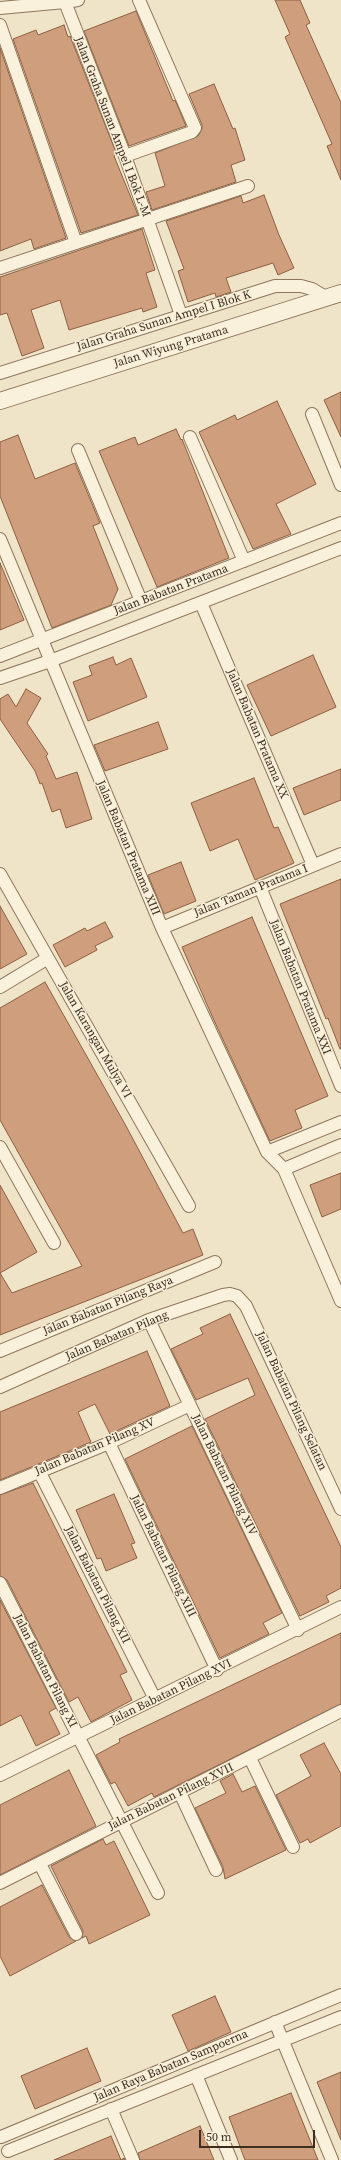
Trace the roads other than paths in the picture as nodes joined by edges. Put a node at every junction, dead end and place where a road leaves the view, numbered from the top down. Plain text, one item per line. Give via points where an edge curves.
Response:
1 (78, 0) edge
2 (139, 0) edge
3 (64, 2) junction
4 (0, 8) edge
5 (0, 25) edge
6 (125, 156) junction
7 (248, 186) dead end
8 (148, 221) junction
9 (76, 243) junction
10 (0, 268) edge
11 (334, 296) edge
12 (181, 315) junction
13 (0, 373) edge
14 (0, 401) edge
15 (312, 414) dead end
16 (190, 437) dead end
17 (78, 450) dead end
18 (341, 485) edge
19 (341, 523) edge
20 (0, 539) edge
21 (341, 548) edge
22 (244, 561) junction
23 (141, 601) junction
24 (200, 603) junction
25 (41, 641) junction
26 (0, 656) edge
27 (50, 661) junction
28 (0, 678) edge
29 (341, 854) edge
30 (313, 865) junction
31 (0, 874) edge
32 (260, 887) junction
33 (162, 928) junction
34 (48, 958) junction
35 (0, 987) edge
36 (341, 1086) edge
37 (341, 1122) edge
38 (341, 1145) edge
39 (0, 1147) edge
40 (267, 1152) junction
41 (284, 1168) junction
42 (189, 1206) dead end
43 (54, 1243) dead end
44 (215, 1262) dead end
45 (237, 1296) joint
46 (341, 1301) edge
47 (149, 1320) junction
48 (0, 1351) edge
49 (0, 1386) edge
50 (190, 1405) junction
51 (109, 1443) junction
52 (39, 1471) junction
53 (0, 1488) edge
54 (341, 1509) edge
55 (0, 1583) edge
56 (341, 1608) edge
57 (298, 1630) junction
58 (217, 1670) junction
59 (155, 1699) junction
60 (339, 1716) edge
61 (78, 1738) junction
62 (250, 1758) junction
63 (0, 1775) edge
64 (180, 1793) junction
65 (121, 1820) junction
66 (294, 1847) dead end
67 (40, 1864) junction
68 (216, 1870) dead end
69 (0, 1883) edge
70 (158, 1893) dead end
71 (76, 1934) dead end
72 (341, 1995) edge
73 (341, 2017) edge
74 (274, 2022) junction
75 (282, 2041) junction
76 (196, 2075) junction
77 (111, 2110) junction
78 (0, 2136) edge
79 (8, 2157) edge
80 (133, 2160) edge
81 (231, 2160) edge
82 (332, 2160) edge

1 - 3 street
2 - 6 street via 195,128 192,132
3 - 4 street
3 - 6 street, Jalan Graha Sunan Ampel I Bok L-M
5 - 9 street
6 - 8 street, Jalan Graha Sunan Ampel I Bok L-M
7 - 8 street
8 - 9 street
8 - 12 street, Jalan Graha Sunan Ampel I Bok L-M
9 - 10 street
11 - 12 street, Jalan Graha Sunan Ampel I Blok K via 301,286 275,286
11 - 14 street, Jalan Wiyung Pratama
12 - 13 street, Jalan Graha Sunan Ampel I Blok K
15 - 18 street
16 - 22 street
17 - 23 street
19 - 22 street, Jalan Babatan Pratama
20 - 25 street, Jalan Babatan Pratama XIII
21 - 24 street, Jalan Babatan Pratama
22 - 23 street, Jalan Babatan Pratama
23 - 25 street, Jalan Babatan Pratama
24 - 27 street, Jalan Babatan Pratama
24 - 30 street, Jalan Babatan Pratama XX
25 - 26 street, Jalan Babatan Pratama
25 - 27 street, Jalan Babatan Pratama XIII
27 - 28 street, Jalan Babatan Pratama
27 - 33 street, Jalan Babatan Pratama XIII
29 - 30 street, Jalan Taman Pratama I
30 - 32 street, Jalan Taman Pratama I
31 - 34 street, Jalan Karangan Mulya VI
32 - 33 street, Jalan Taman Pratama I
32 - 36 street, Jalan Babatan Pratama XXI
33 - 40 street, Jalan Babatan Pratama XIII
34 - 35 street
34 - 42 street, Jalan Karangan Mulya VI
37 - 40 street
38 - 41 street
39 - 43 street
40 - 41 street
41 - 46 street
44 - 48 street, Jalan Babatan Pilang Raya
45 - 47 street, Jalan Babatan Pilang via 223,1295
45 - 54 street, Jalan Babatan Pilang Selatan via 246,1306
47 - 49 street, Jalan Babatan Pilang
47 - 50 street, Jalan Babatan Pilang XIV
50 - 51 street, Jalan Babatan Pilang XV
50 - 57 street, Jalan Babatan Pilang XIV
51 - 52 street, Jalan Babatan Pilang XV
51 - 58 street, Jalan Babatan Pilang XIII
52 - 53 street, Jalan Babatan Pilang XV
52 - 59 street, Jalan Babatan Pilang XII
55 - 61 street, Jalan Babatan Pilang XI
56 - 57 street, Jalan Babatan Pilang XVI
57 - 58 street, Jalan Babatan Pilang XVI
58 - 59 street, Jalan Babatan Pilang XVI
59 - 61 street, Jalan Babatan Pilang XVI
60 - 62 street, Jalan Babatan Pilang XVII
61 - 63 street, Jalan Babatan Pilang XVI
61 - 65 street, Jalan Babatan Pilang XI
62 - 64 street, Jalan Babatan Pilang XVII
62 - 66 street
64 - 65 street, Jalan Babatan Pilang XVII
64 - 68 street
65 - 67 street, Jalan Babatan Pilang XVII
65 - 70 street, Jalan Babatan Pilang XI
67 - 69 street, Jalan Babatan Pilang XVII
67 - 71 street
72 - 74 street, Jalan Raya Babatan Sampoerna
73 - 75 street, Jalan Raya Babatan Sampoerna
74 - 75 street
74 - 78 street, Jalan Raya Babatan Sampoerna
75 - 76 street, Jalan Raya Babatan Sampoerna
75 - 82 street
76 - 77 street, Jalan Raya Babatan Sampoerna
76 - 81 street
77 - 79 street, Jalan Raya Babatan Sampoerna
77 - 80 street
78 - 79 street via 6,2143

